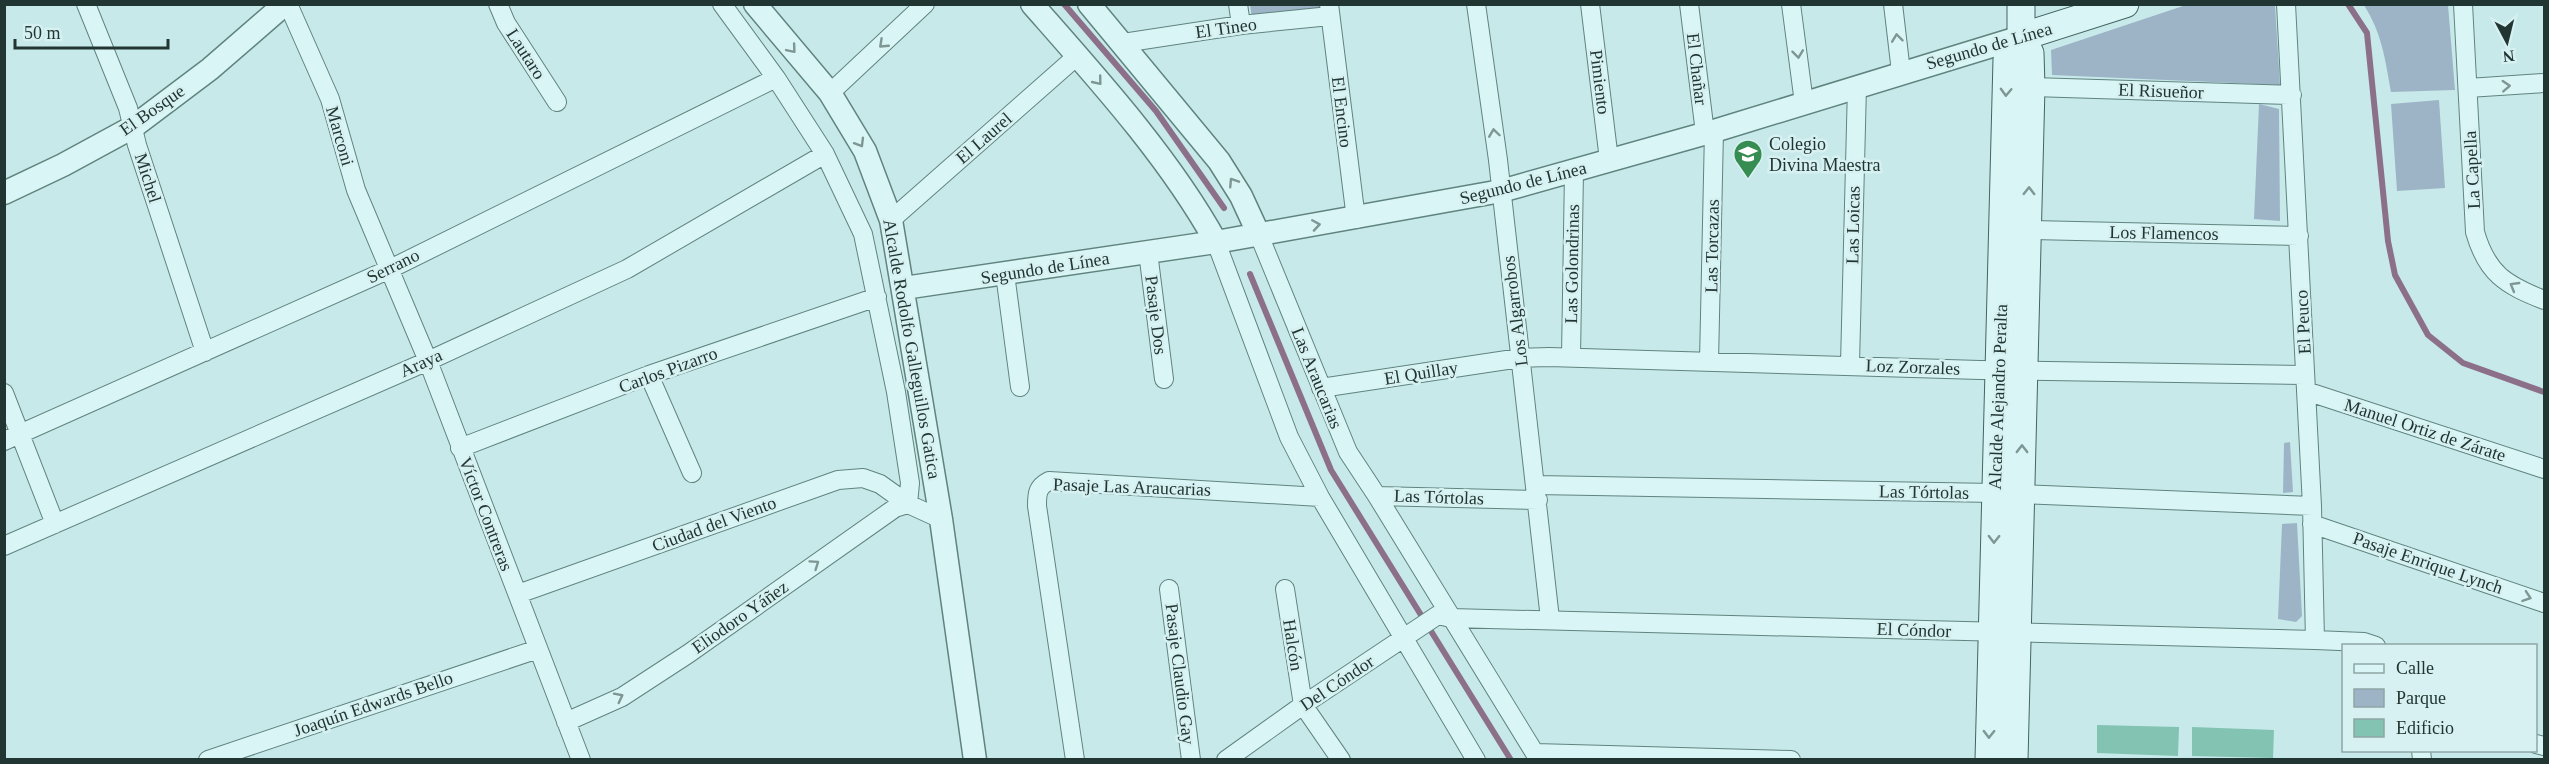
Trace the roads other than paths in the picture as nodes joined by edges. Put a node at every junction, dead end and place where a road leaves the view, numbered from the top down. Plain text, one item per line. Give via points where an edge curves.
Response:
1 (86, 4) edge
2 (287, 4) edge
3 (498, 4) edge
4 (722, 4) edge
5 (755, 4) edge
6 (926, 4) edge
7 (1032, 4) edge
8 (1089, 4) edge
9 (1238, 4) edge
10 (1476, 4) edge
11 (1590, 4) edge
12 (1689, 4) edge
13 (1791, 4) edge
14 (1893, 4) edge
15 (2021, 4) edge
16 (2126, 4) edge
17 (2286, 4) edge
18 (2463, 4) edge
19 (1329, 10) edge
20 (1241, 25) junction
21 (2020, 37) junction
22 (1123, 43) junction
23 (1077, 56) junction
24 (1901, 72) junction
25 (776, 78) junction
26 (2544, 84) edge
27 (1857, 86) junction
28 (2031, 87) junction
29 (2468, 88) junction
30 (830, 93) junction
31 (2292, 95) junction
32 (557, 102) dead end
33 (1804, 103) junction
34 (133, 127) junction
35 (1710, 132) junction
36 (825, 154) junction
37 (1609, 160) junction
38 (1574, 171) junction
39 (1501, 191) junction
40 (4, 193) edge
41 (1356, 219) junction
42 (891, 220) junction
43 (2029, 230) junction
44 (1258, 235) junction
45 (2299, 236) junction
46 (1216, 242) junction
47 (1148, 252) junction
48 (390, 268) junction
49 (1005, 274) junction
50 (904, 288) junction
51 (877, 297) junction
52 (2544, 300) edge
53 (205, 352) junction
54 (1571, 357) junction
55 (1520, 358) junction
56 (428, 361) junction
57 (1709, 362) junction
58 (1850, 364) junction
59 (2011, 369) junction
60 (649, 375) junction
61 (1164, 379) dead end
62 (2306, 383) junction
63 (1020, 387) dead end
64 (1321, 388) junction
65 (4, 393) edge
66 (12, 437) edge
67 (460, 448) junction
68 (2544, 469) edge
69 (692, 473) dead end
70 (1537, 493) junction
71 (1995, 493) junction
72 (2022, 494) junction
73 (1377, 495) junction
74 (1320, 497) junction
75 (908, 504) junction
76 (2312, 515) junction
77 (941, 519) junction
78 (55, 524) junction
79 (4, 546) edge
80 (1169, 589) dead end
81 (1284, 589) dead end
82 (518, 594) junction
83 (2544, 603) edge
84 (1445, 617) junction
85 (1550, 619) junction
86 (2004, 632) junction
87 (1409, 634) junction
88 (2315, 640) junction
89 (2372, 644) edge
90 (538, 649) junction
91 (1303, 705) junction
92 (566, 722) junction
93 (1537, 756) edge
94 (208, 759) edge
95 (581, 759) edge
96 (975, 759) edge
97 (1075, 759) edge
98 (1191, 759) edge
99 (1226, 759) edge
100 (1341, 759) edge
101 (1476, 759) edge
102 (1791, 759) edge
103 (1989, 759) edge
104 (2014, 759) edge

1 - 34 street, Michel
2 - 34 street, El Bosque
2 - 48 street, Marconi via 330,99 356,190
3 - 32 street, Lautaro
4 - 25 street, Alcalde Rodolfo Galleguillos Gatica
5 -> 30 street, Alcalde Rodolfo Galleguillos Gatica
6 -> 30 street
7 - 23 street
8 - 22 street, Las Araucarias
9 - 20 street
39 -> 10 street, Los Algarrobos
11 - 37 street, Pimiento
12 - 35 street, El Chañar
13 -> 33 street
24 -> 14 street
15 - 21 main road, Alcalde Alejandro Peralta
16 - 21 main road, Segundo de Línea
17 - 31 street, El Peuco
18 - 29 street, La Capella
19 - 20 street, El Tineo
19 - 41 street, El Encino
20 - 22 street, El Tineo
21 - 24 street, Segundo de Línea
21 - 28 main road, Alcalde Alejandro Peralta via 2030,53
21 -> 59 main road, Alcalde Alejandro Peralta via 2007,59
44 -> 22 street, Las Araucarias via 1241,196 1219,161
23 - 42 street, El Laurel
23 -> 46 street via 1178,180
24 - 27 street, Segundo de Línea
25 - 36 street, Alcalde Rodolfo Galleguillos Gatica
25 - 48 street, Serrano
29 -> 26 street
27 - 33 street, Segundo de Línea
27 - 58 street, Las Loicas
28 - 31 street, El Risueñor
43 -> 28 main road, Alcalde Alejandro Peralta
52 -> 29 street, La Capella via 2501,279 2480,250 2475,232
30 -> 42 street, Alcalde Rodolfo Galleguillos Gatica via 865,151
31 - 45 street, El Peuco
33 - 35 street, Segundo de Línea
34 - 40 street, El Bosque
34 - 53 street, Michel
35 - 37 street, Segundo de Línea
35 - 57 street, Las Torcazas
36 - 51 street, Alcalde Rodolfo Galleguillos Gatica via 863,234
36 - 56 street, Araya via 627,269
37 - 38 street, Segundo de Línea
38 - 39 street, Segundo de Línea
38 - 54 street, Las Golondrinas
39 - 41 street, Segundo de Línea
39 - 55 street, Los Algarrobos
44 -> 41 street, Segundo de Línea
42 - 50 street, Alcalde Rodolfo Galleguillos Gatica
43 - 45 street, Los Flamencos
43 - 59 main road, Alcalde Alejandro Peralta
44 - 46 street, Segundo de Línea
44 - 64 street, Las Araucarias
45 - 62 street, El Peuco
46 - 47 street, Segundo de Línea
46 - 74 street via 1289,437
47 - 49 street, Segundo de Línea
47 - 61 street, Pasaje Dos
48 - 53 street, Serrano
48 - 56 street, Víctor Contreras
49 - 50 street, Segundo de Línea
49 - 63 street
50 - 77 street, Alcalde Rodolfo Galleguillos Gatica
51 - 60 street, Carlos Pizarro
51 - 75 street, Alcalde Rodolfo Galleguillos Gatica via 910,483
53 - 66 street, Serrano
54 - 55 street, Loz Zorzales
54 - 57 street, Loz Zorzales
55 - 64 street, El Quillay
55 - 70 street, Los Algarrobos
56 - 67 street, Víctor Contreras
56 - 78 street, Araya
57 - 58 street, Loz Zorzales
58 - 59 street, Loz Zorzales
59 - 62 street, Loz Zorzales
59 - 71 main road, Alcalde Alejandro Peralta
72 -> 59 main road, Alcalde Alejandro Peralta
60 - 67 street, Carlos Pizarro
60 - 69 street
62 - 68 street, Manuel Ortiz de Zárate
62 - 76 street, El Peuco
64 - 73 street, Las Araucarias via 1348,452
65 - 66 street
66 - 78 street
67 - 82 street, Víctor Contreras
70 - 71 street, Las Tórtolas
70 - 73 street, Las Tórtolas
70 - 85 street, Los Algarrobos
71 - 72 street, Las Tórtolas
71 -> 86 main road, Alcalde Alejandro Peralta
72 - 76 street, Las Tórtolas
72 - 86 main road, Alcalde Alejandro Peralta
73 - 84 street, Las Araucarias
74 - 87 street
74 - 97 street, Pasaje Las Araucarias via 1048,481 1041,485 1037,506
75 - 77 street
75 - 82 street, Ciudad del Viento via 880,484 863,478 838,480
92 -> 75 street, Eliodoro Yáñez via 622,696 688,654 895,508
76 -> 83 street, Pasaje Enrique Lynch
76 - 88 street, El Peuco
77 - 96 street, Alcalde Rodolfo Galleguillos Gatica
78 - 79 street, Araya
80 - 98 street, Pasaje Claudio Gay
81 - 91 street, Halcón
82 - 90 street, Víctor Contreras
84 - 85 street, El Cóndor
84 - 87 street, Del Cóndor
84 - 93 street, Las Araucarias
85 - 86 street, El Cóndor
86 - 88 street, El Cóndor
86 -> 103 main road, Alcalde Alejandro Peralta
86 - 104 main road, Alcalde Alejandro Peralta
87 - 91 street, Del Cóndor
87 - 101 street
88 - 89 street, El Cóndor
90 - 92 street, Víctor Contreras
90 - 94 street, Joaquín Edwards Bello
91 - 99 street, Del Cóndor
91 - 100 street, Halcón
92 - 95 street, Víctor Contreras
93 - 102 street

